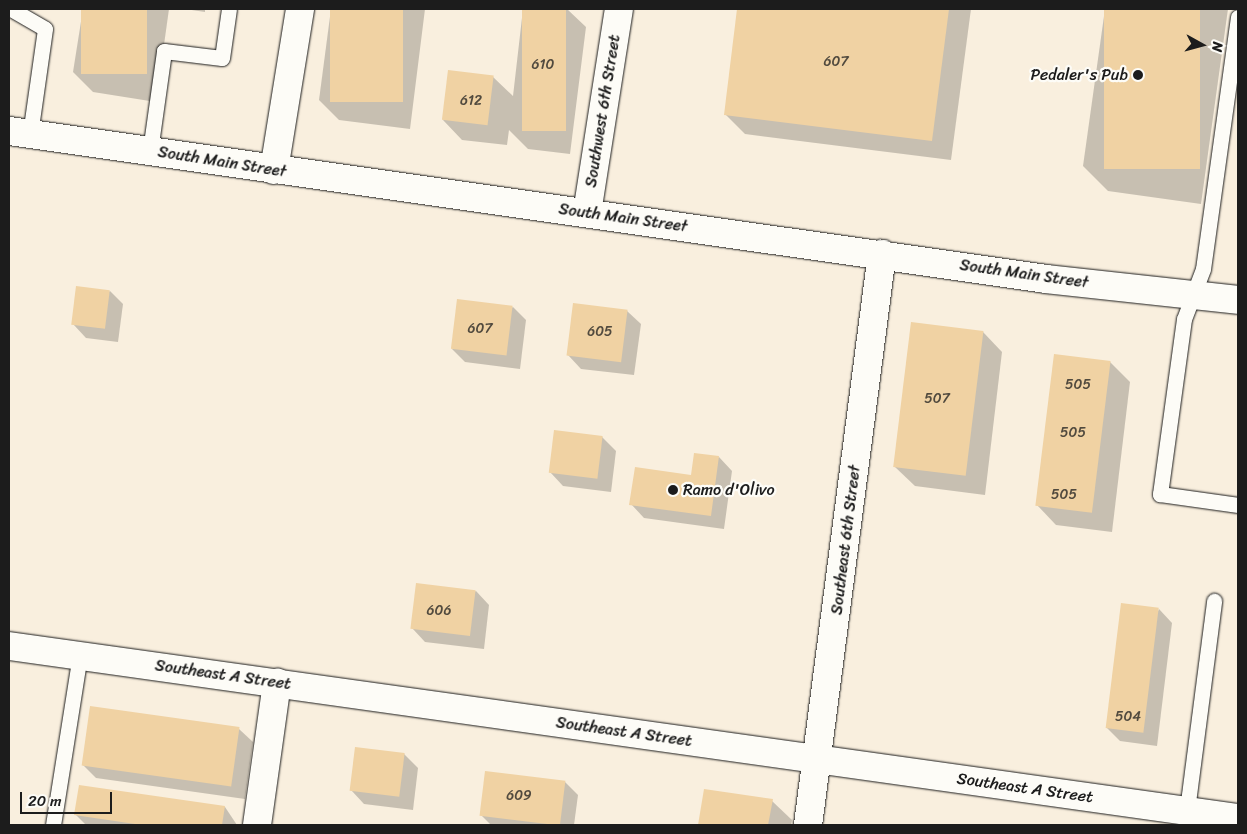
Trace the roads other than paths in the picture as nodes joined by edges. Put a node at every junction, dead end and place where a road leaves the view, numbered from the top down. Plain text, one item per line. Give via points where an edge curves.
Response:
1 (11, 9) edge
2 (229, 9) edge
3 (300, 9) edge
4 (619, 9) edge
5 (1238, 17) edge
6 (20, 133) edge
7 (150, 151) junction
8 (274, 170) junction
9 (588, 213) junction
10 (882, 254) junction
11 (1193, 294) junction
12 (1238, 300) edge
13 (1238, 505) edge
14 (1214, 601) dead end
15 (9, 646) edge
16 (80, 655) junction
17 (277, 682) junction
18 (818, 759) junction
19 (1187, 810) junction
20 (1238, 818) edge
21 (53, 825) edge
22 (257, 825) edge
23 (808, 825) edge

1 - 6 lane via 45,29
2 - 7 lane via 222,58 164,51
3 - 8 street
4 - 9 street, Southwest 6th Street
5 - 11 lane via 1203,269
6 - 7 street, South Main Street
7 - 8 street, South Main Street
8 - 9 street, South Main Street
9 - 10 street, South Main Street
10 - 11 street, South Main Street
10 - 18 street, Southeast 6th Street
11 - 12 street, South Main Street
11 - 13 lane via 1184,319 1160,494
14 - 19 lane
15 - 16 street, Southeast A Street
16 - 17 street, Southeast A Street
16 - 21 lane
17 - 18 street, Southeast A Street
17 - 22 street
18 - 19 street, Southeast A Street
18 - 23 street, Southeast 6th Street
19 - 20 street, Southeast A Street

